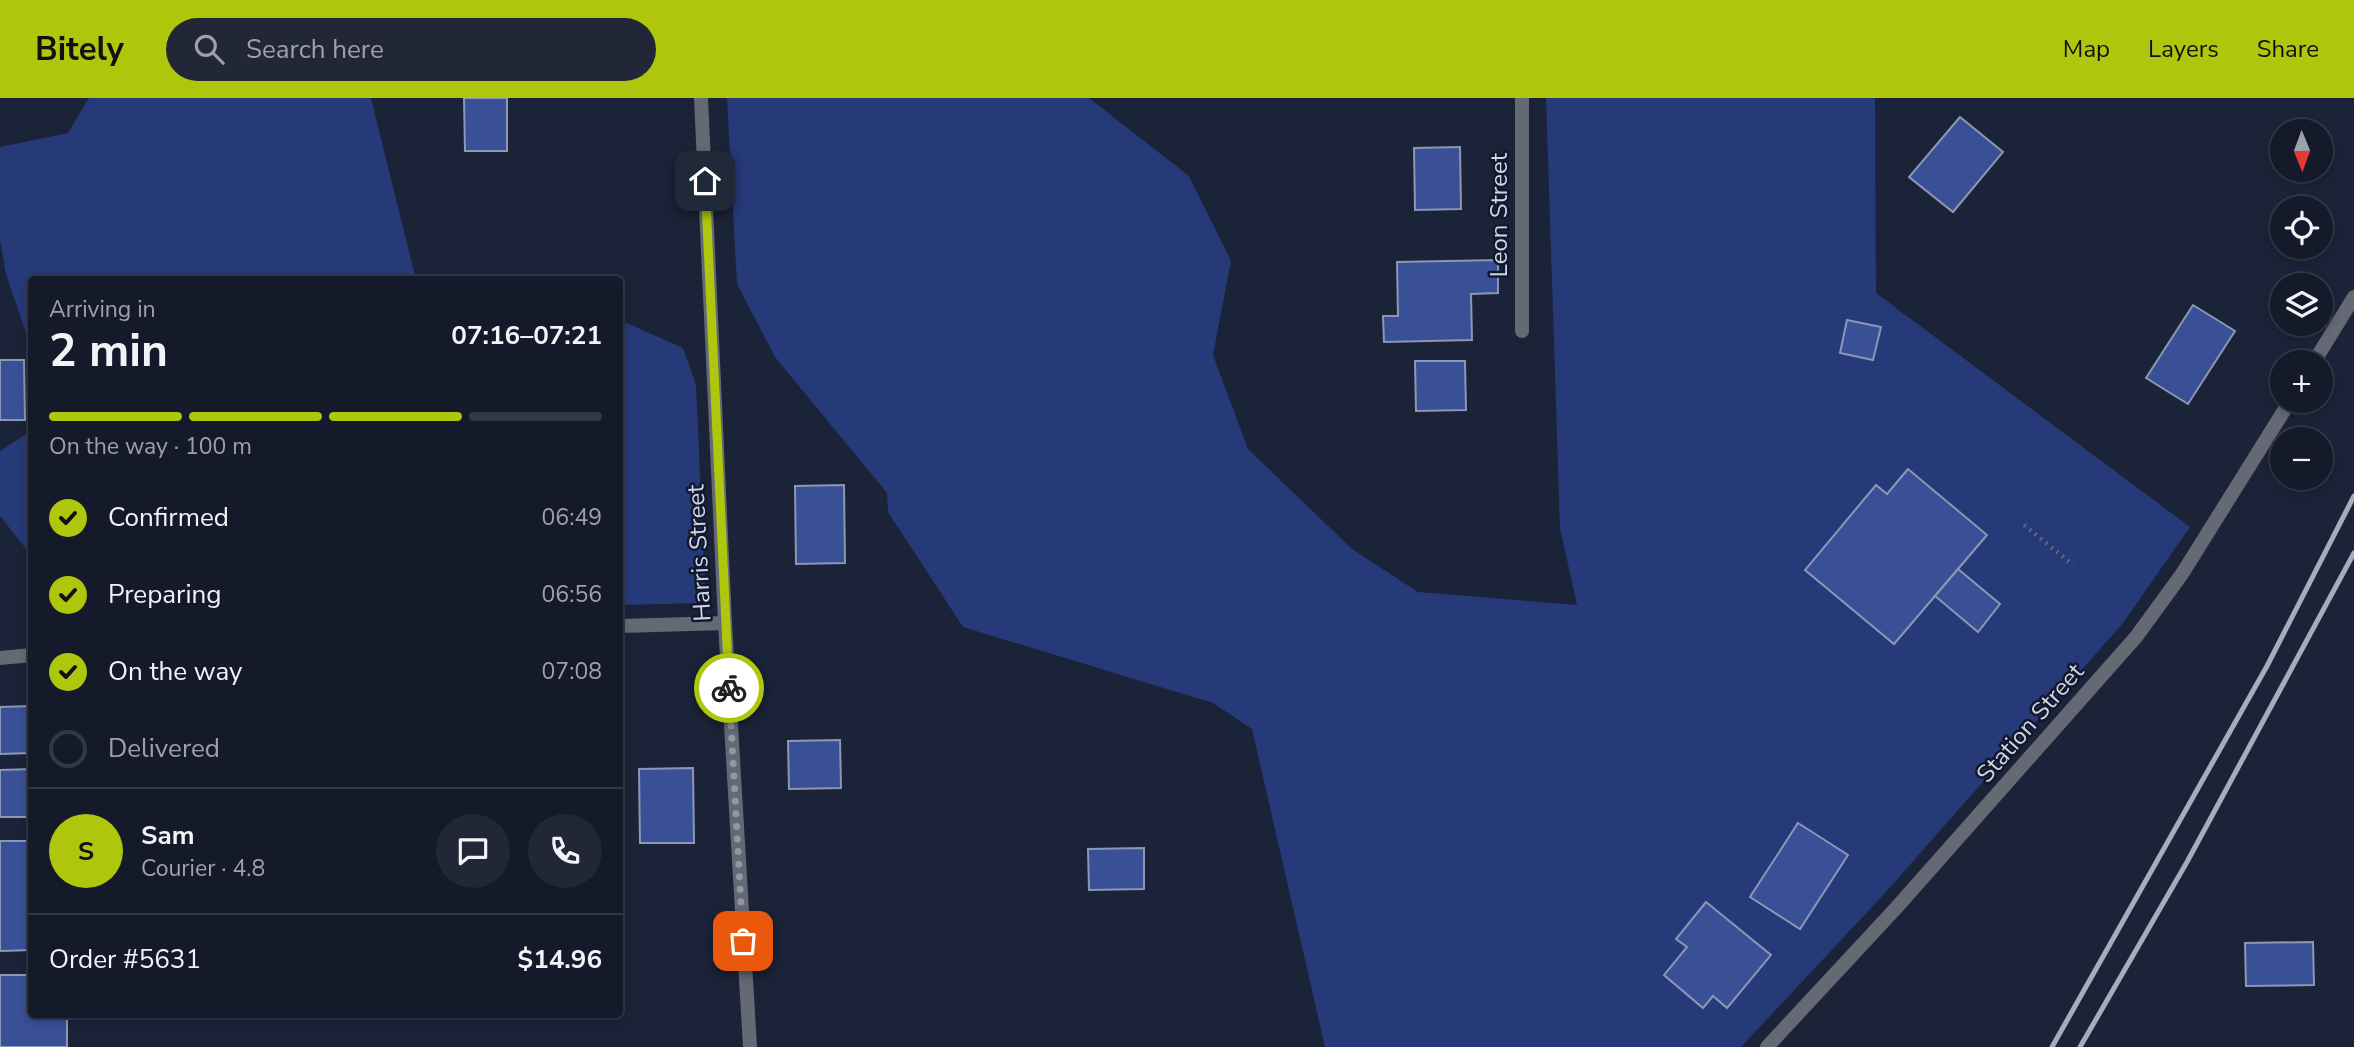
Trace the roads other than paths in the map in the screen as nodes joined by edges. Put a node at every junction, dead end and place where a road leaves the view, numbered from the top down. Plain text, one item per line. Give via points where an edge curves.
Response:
1 (701, 98) edge
2 (1522, 98) edge
3 (2354, 297) edge
4 (1522, 331) dead end
5 (2321, 350) edge
6 (2283, 413) edge
7 (725, 623) junction
8 (623, 626) edge
9 (28, 655) edge
10 (0, 658) edge
11 (750, 1047) edge
12 (1767, 1047) edge

1 - 7 street, Harris Street
2 - 4 street, Leon Street
3 - 5 street
6 - 12 street, Station Street via 2182,574 2136,636
7 - 8 street
7 - 11 street, Harris Street
9 - 10 street

